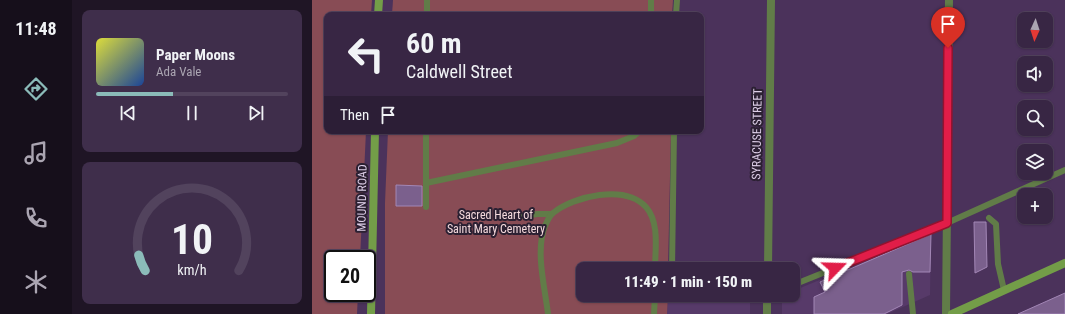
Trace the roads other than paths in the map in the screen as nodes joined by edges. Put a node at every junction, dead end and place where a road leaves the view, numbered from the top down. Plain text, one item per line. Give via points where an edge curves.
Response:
1 (379, 0) edge
2 (427, 0) edge
3 (651, 0) edge
4 (676, 0) edge
5 (771, 0) edge
6 (949, 0) edge
7 (378, 12) edge
8 (427, 12) edge
9 (651, 12) edge
10 (676, 12) edge
11 (375, 134) edge
12 (426, 134) edge
13 (636, 134) edge
14 (674, 134) edge
15 (1065, 170) edge
16 (426, 183) junction
17 (426, 207) dead end
18 (551, 214) junction
19 (522, 216) dead end
20 (989, 218) dead end
21 (947, 223) junction
22 (655, 262) edge
23 (672, 262) edge
24 (768, 262) edge
25 (1065, 263) edge
26 (909, 274) dead end
27 (800, 282) edge
28 (1004, 290) junction
29 (655, 302) edge
30 (768, 302) edge
31 (371, 314) edge
32 (548, 314) edge
33 (654, 314) edge
34 (767, 314) edge
35 (913, 314) edge
36 (946, 314) edge
37 (952, 314) edge

1 - 7 main road
2 - 8 lane
3 - 9 lane
4 - 10 lane
5 - 24 street, SYRACUSE STREET
6 - 21 street
11 - 31 main road, MOUND ROAD
12 - 16 lane
13 - 16 lane via 617,142
14 - 23 lane
15 - 21 lane
16 - 17 lane
18 - 19 lane
18 - 22 lane via 581,198 610,194 632,198 646,207 654,223
18 - 32 lane via 542,239 541,262
20 - 28 lane via 996,224 998,264
21 - 27 lane
21 - 36 street
25 - 28 main road
26 - 35 lane
28 - 37 main road
29 - 33 lane
30 - 34 street

